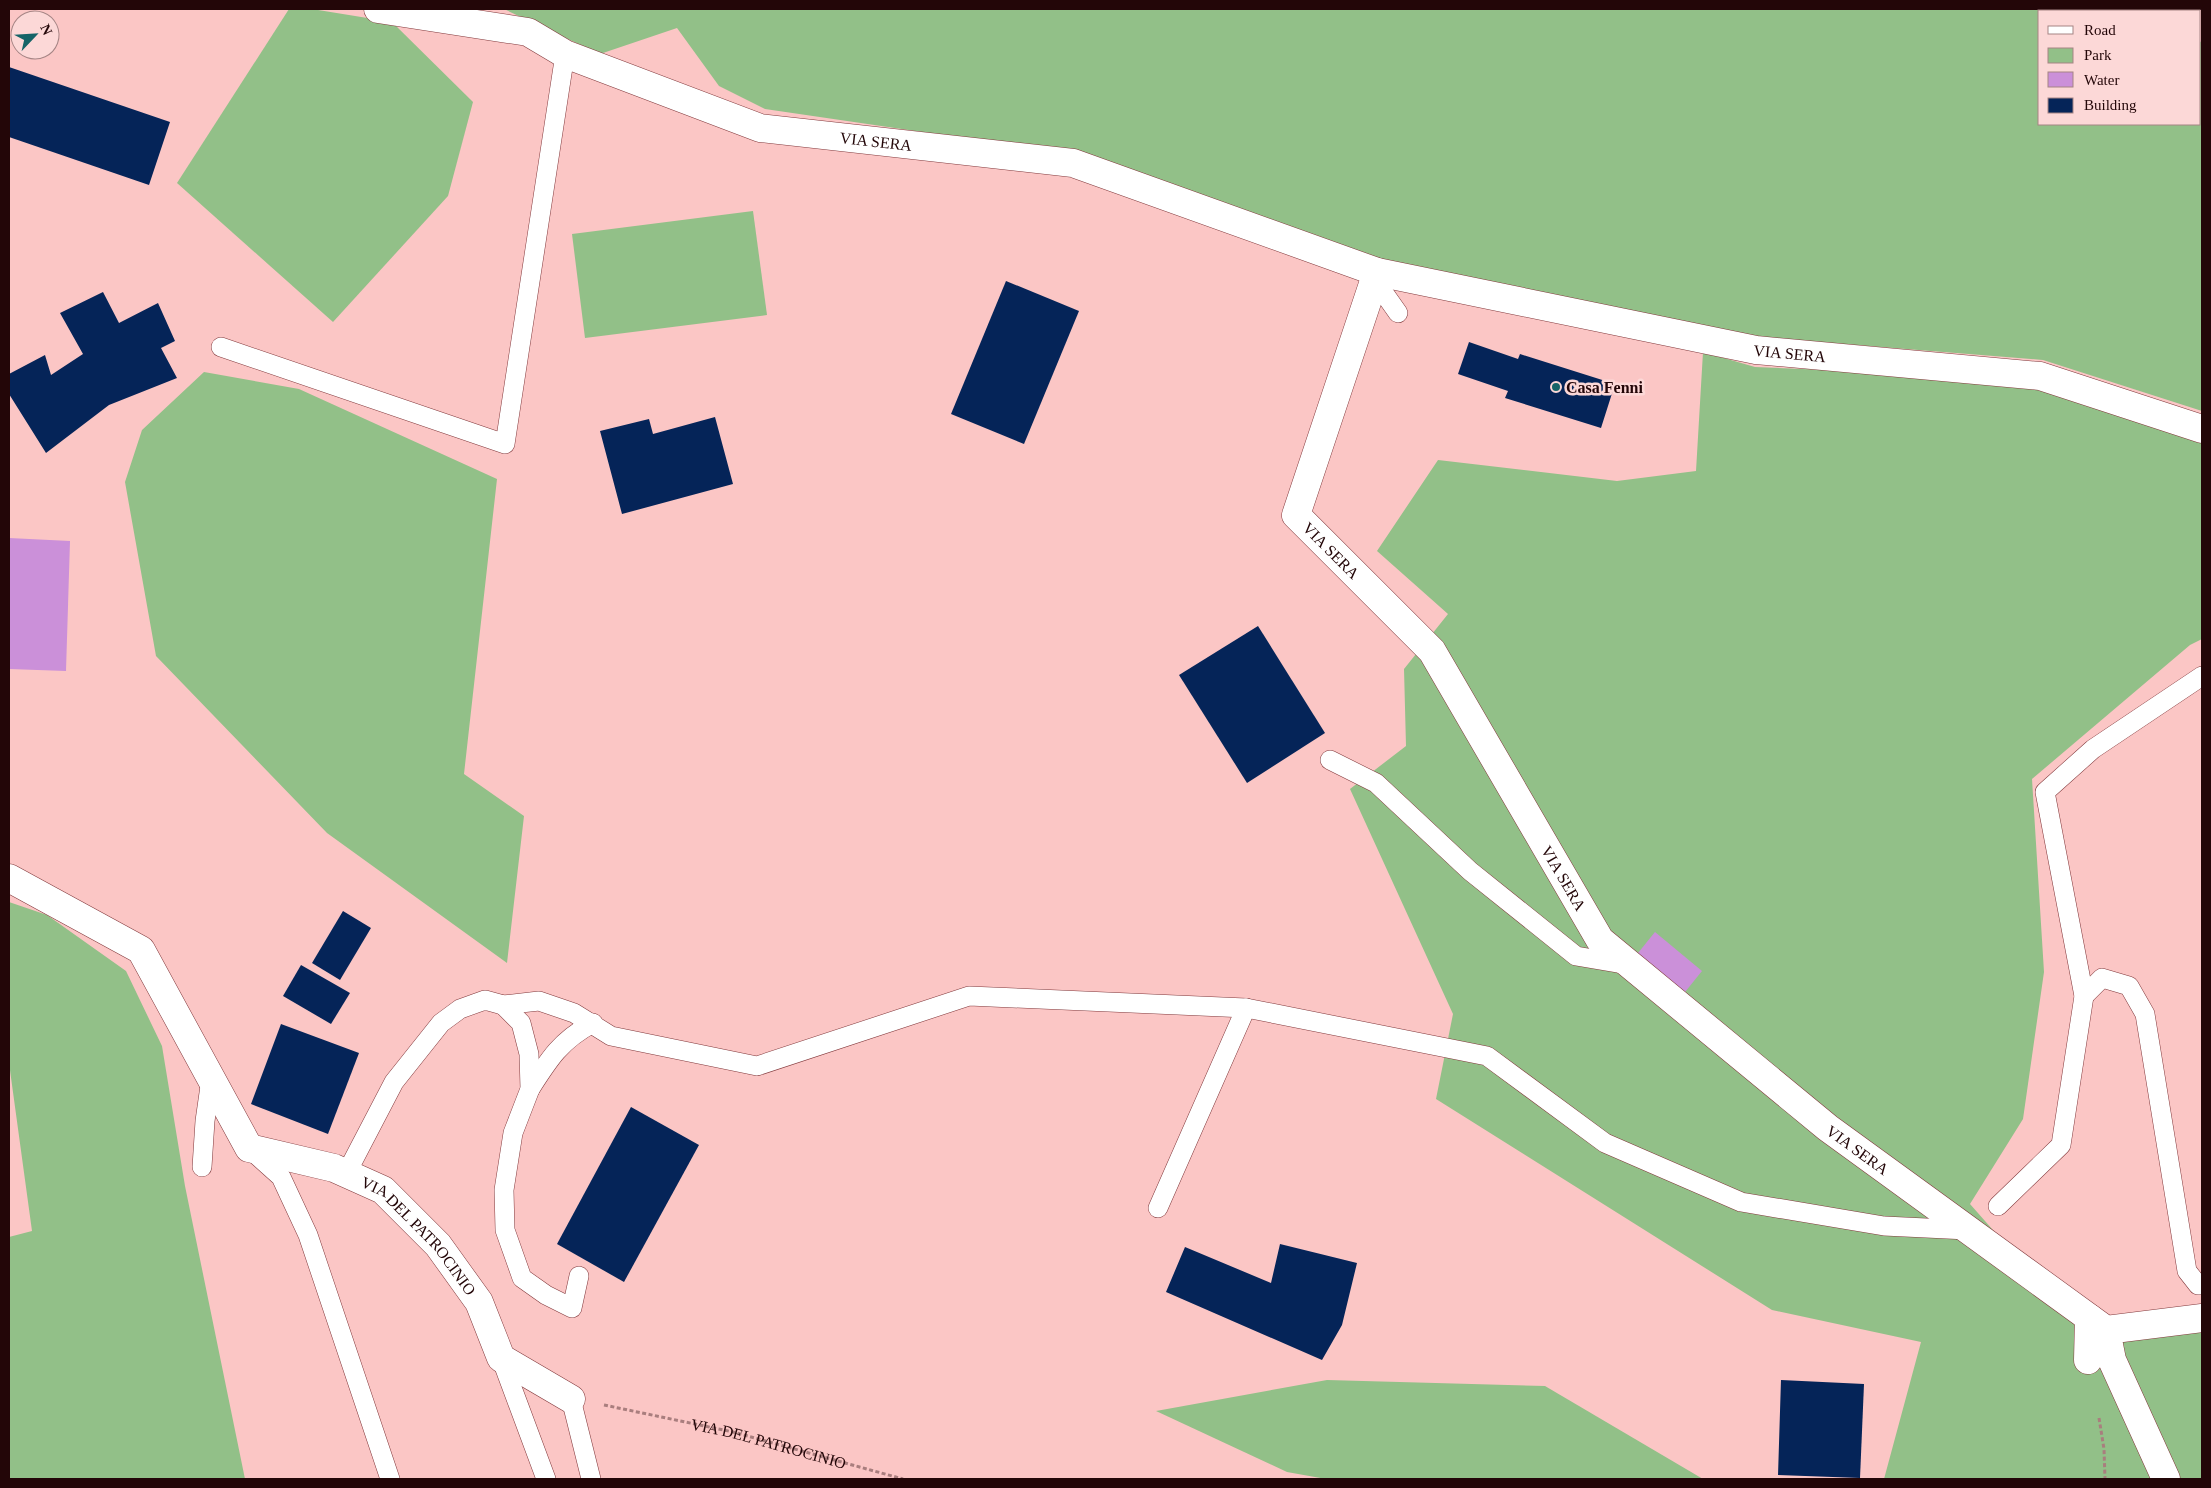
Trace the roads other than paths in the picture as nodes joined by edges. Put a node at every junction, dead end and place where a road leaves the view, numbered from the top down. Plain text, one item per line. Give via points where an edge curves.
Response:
1 (378, 9) edge
2 (565, 54) junction
3 (1376, 275) junction
4 (1398, 313) dead end
5 (221, 347) dead end
6 (2202, 429) edge
7 (2202, 676) edge
8 (1330, 760) dead end
9 (9, 878) edge
10 (1630, 965) junction
11 (2084, 996) junction
12 (503, 1005) junction
13 (1246, 1008) junction
14 (593, 1023) junction
15 (211, 1079) junction
16 (530, 1089) junction
17 (249, 1148) junction
18 (202, 1167) dead end
19 (346, 1174) junction
20 (1998, 1206) dead end
21 (1158, 1208) dead end
22 (1970, 1230) junction
23 (579, 1276) dead end
24 (2202, 1285) edge
25 (2202, 1318) edge
26 (2098, 1324) junction
27 (501, 1358) junction
28 (2088, 1360) dead end
29 (571, 1399) joint
30 (390, 1479) edge
31 (546, 1479) edge
32 (591, 1479) edge
33 (2166, 1479) edge

1 - 2 street, VIA SERA via 528,32
2 - 3 street, VIA SERA via 760,128 1073,163
2 - 5 lane via 504,444
3 - 4 lane
3 - 6 street, VIA SERA via 1756,350 2040,376
3 - 10 street, VIA SERA via 1296,515 1432,651 1600,940
7 - 11 lane via 2093,749 2045,792
8 - 10 lane via 1376,783 1470,871 1576,956
9 - 15 street via 141,950
10 - 22 street, VIA SERA via 1828,1128
11 - 20 lane via 2061,1146
11 - 24 lane via 2102,978 2129,986 2145,1014 2187,1272 2198,1285
12 - 14 lane via 539,1001
12 - 16 lane via 522,1023 529,1054
12 - 19 lane via 485,1000 460,1009 441,1023 394,1082
13 - 14 lane via 969,996 757,1066 611,1036
13 - 21 lane
13 - 22 lane via 1487,1056 1605,1143 1741,1202 1884,1226
14 - 16 lane via 574,1033 554,1052
15 - 17 street
15 - 18 lane
16 - 23 lane via 513,1133 504,1190 505,1230 522,1278 546,1295 572,1308
17 - 19 street, VIA DEL PATROCINIO via 334,1168
17 - 30 lane via 281,1177 308,1235
19 - 27 street, VIA DEL PATROCINIO via 383,1190 438,1245 479,1302
22 - 26 street, VIA SERA
25 - 26 street
26 - 28 street
26 - 33 street
27 - 29 street
27 - 31 lane
29 - 32 lane

